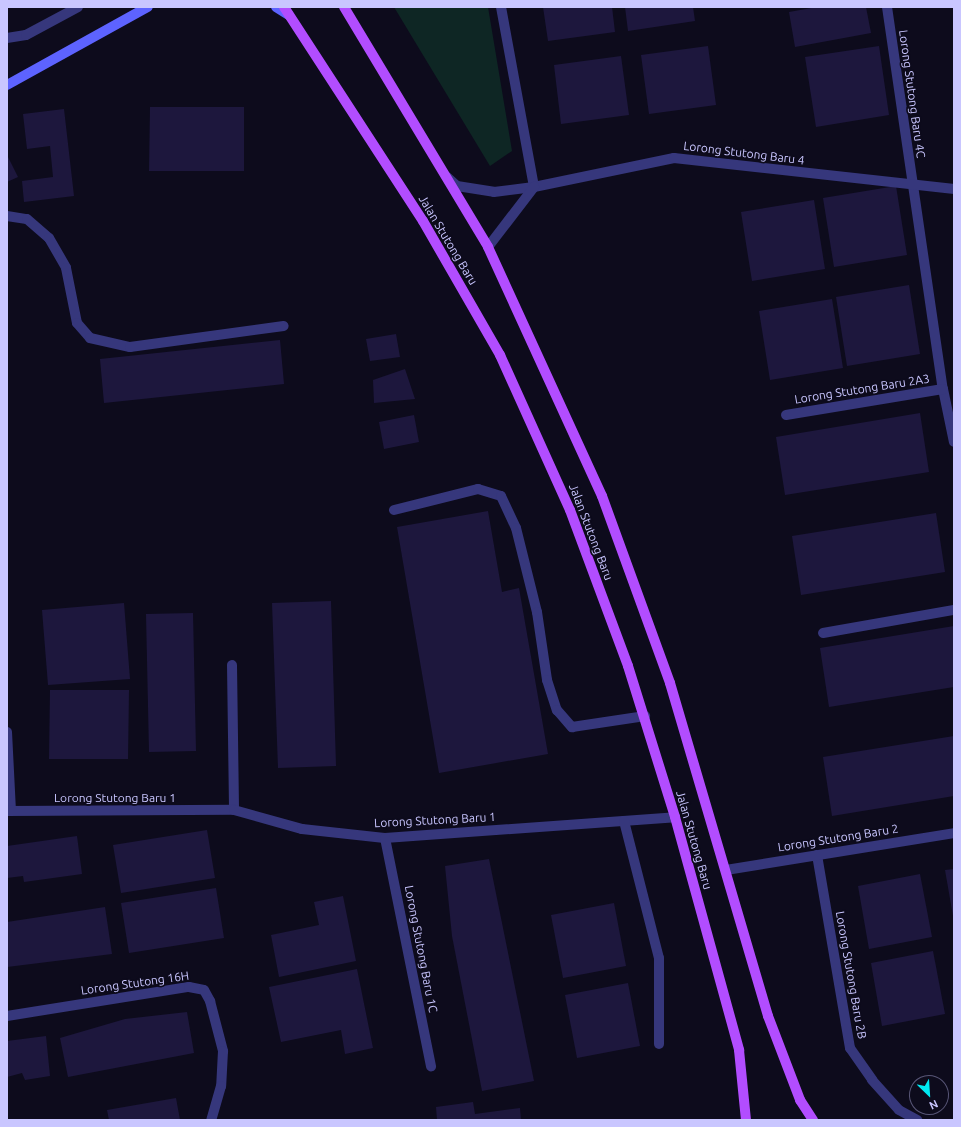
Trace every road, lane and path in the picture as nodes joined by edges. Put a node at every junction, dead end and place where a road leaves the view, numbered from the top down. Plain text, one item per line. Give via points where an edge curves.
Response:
1 (78, 7) edge
2 (148, 7) edge
3 (276, 7) edge
4 (344, 7) edge
5 (501, 7) edge
6 (886, 7) edge
7 (286, 11) edge
8 (7, 38) edge
9 (7, 85) edge
10 (446, 176) junction
11 (912, 185) junction
12 (534, 187) junction
13 (954, 189) edge
14 (7, 216) edge
15 (488, 246) junction
16 (284, 326) dead end
17 (943, 389) junction
18 (786, 415) dead end
19 (954, 442) edge
20 (394, 510) dead end
21 (954, 610) edge
22 (823, 633) dead end
23 (232, 665) dead end
24 (644, 716) junction
25 (7, 732) edge
26 (234, 810) junction
27 (9, 811) edge
28 (674, 817) junction
29 (624, 821) junction
30 (954, 833) edge
31 (385, 838) junction
32 (817, 855) junction
33 (726, 870) junction
34 (7, 1016) edge
35 (659, 1044) dead end
36 (431, 1066) dead end
37 (211, 1120) edge
38 (746, 1120) edge
39 (813, 1120) edge
40 (917, 1120) edge

1 - 8 street via 26,35
2 - 9 street
3 - 7 street
4 - 10 main road, Jalan Stutong Baru
5 - 12 street
6 - 11 street, Lorong Stutong Baru 4C
7 - 24 main road, Jalan Stutong Baru via 423,221 500,356 570,510
10 - 12 street, Lorong Stutong Baru 4 via 457,186 494,192
10 - 15 main road, Jalan Stutong Baru
11 - 12 street, Lorong Stutong Baru 4 via 674,158
11 - 13 street, Lorong Stutong Baru 4
11 - 17 street, Lorong Stutong Baru 4C
12 - 15 street
14 - 16 street via 27,220 49,238 66,268 77,323 90,338 130,347
15 - 33 main road, Jalan Stutong Baru via 602,496 670,683
17 - 18 street, Lorong Stutong Baru 2A3
17 - 19 street, Lorong Stutong Baru 4C
20 - 24 street via 478,489 501,496 516,528 537,612 547,680 557,710 572,727
21 - 22 street
23 - 26 street
24 - 28 main road, Jalan Stutong Baru
25 - 27 street
26 - 27 street, Lorong Stutong Baru 1
26 - 31 street, Lorong Stutong Baru 1 via 302,829
28 - 29 street, Lorong Stutong Baru 1
28 - 38 main road, Jalan Stutong Baru via 739,1050
29 - 31 street, Lorong Stutong Baru 1
29 - 35 street via 659,958
30 - 32 street, Lorong Stutong Baru 2
31 - 36 street, Lorong Stutong Baru 1C
32 - 33 street, Lorong Stutong Baru 2
32 - 40 street, Lorong Stutong Baru 2B via 850,1048 890,1100
33 - 39 main road, Jalan Stutong Baru via 784,1063
34 - 37 street, Lorong Stutong 16H via 189,986 204,990 210,1001 223,1051 221,1086

